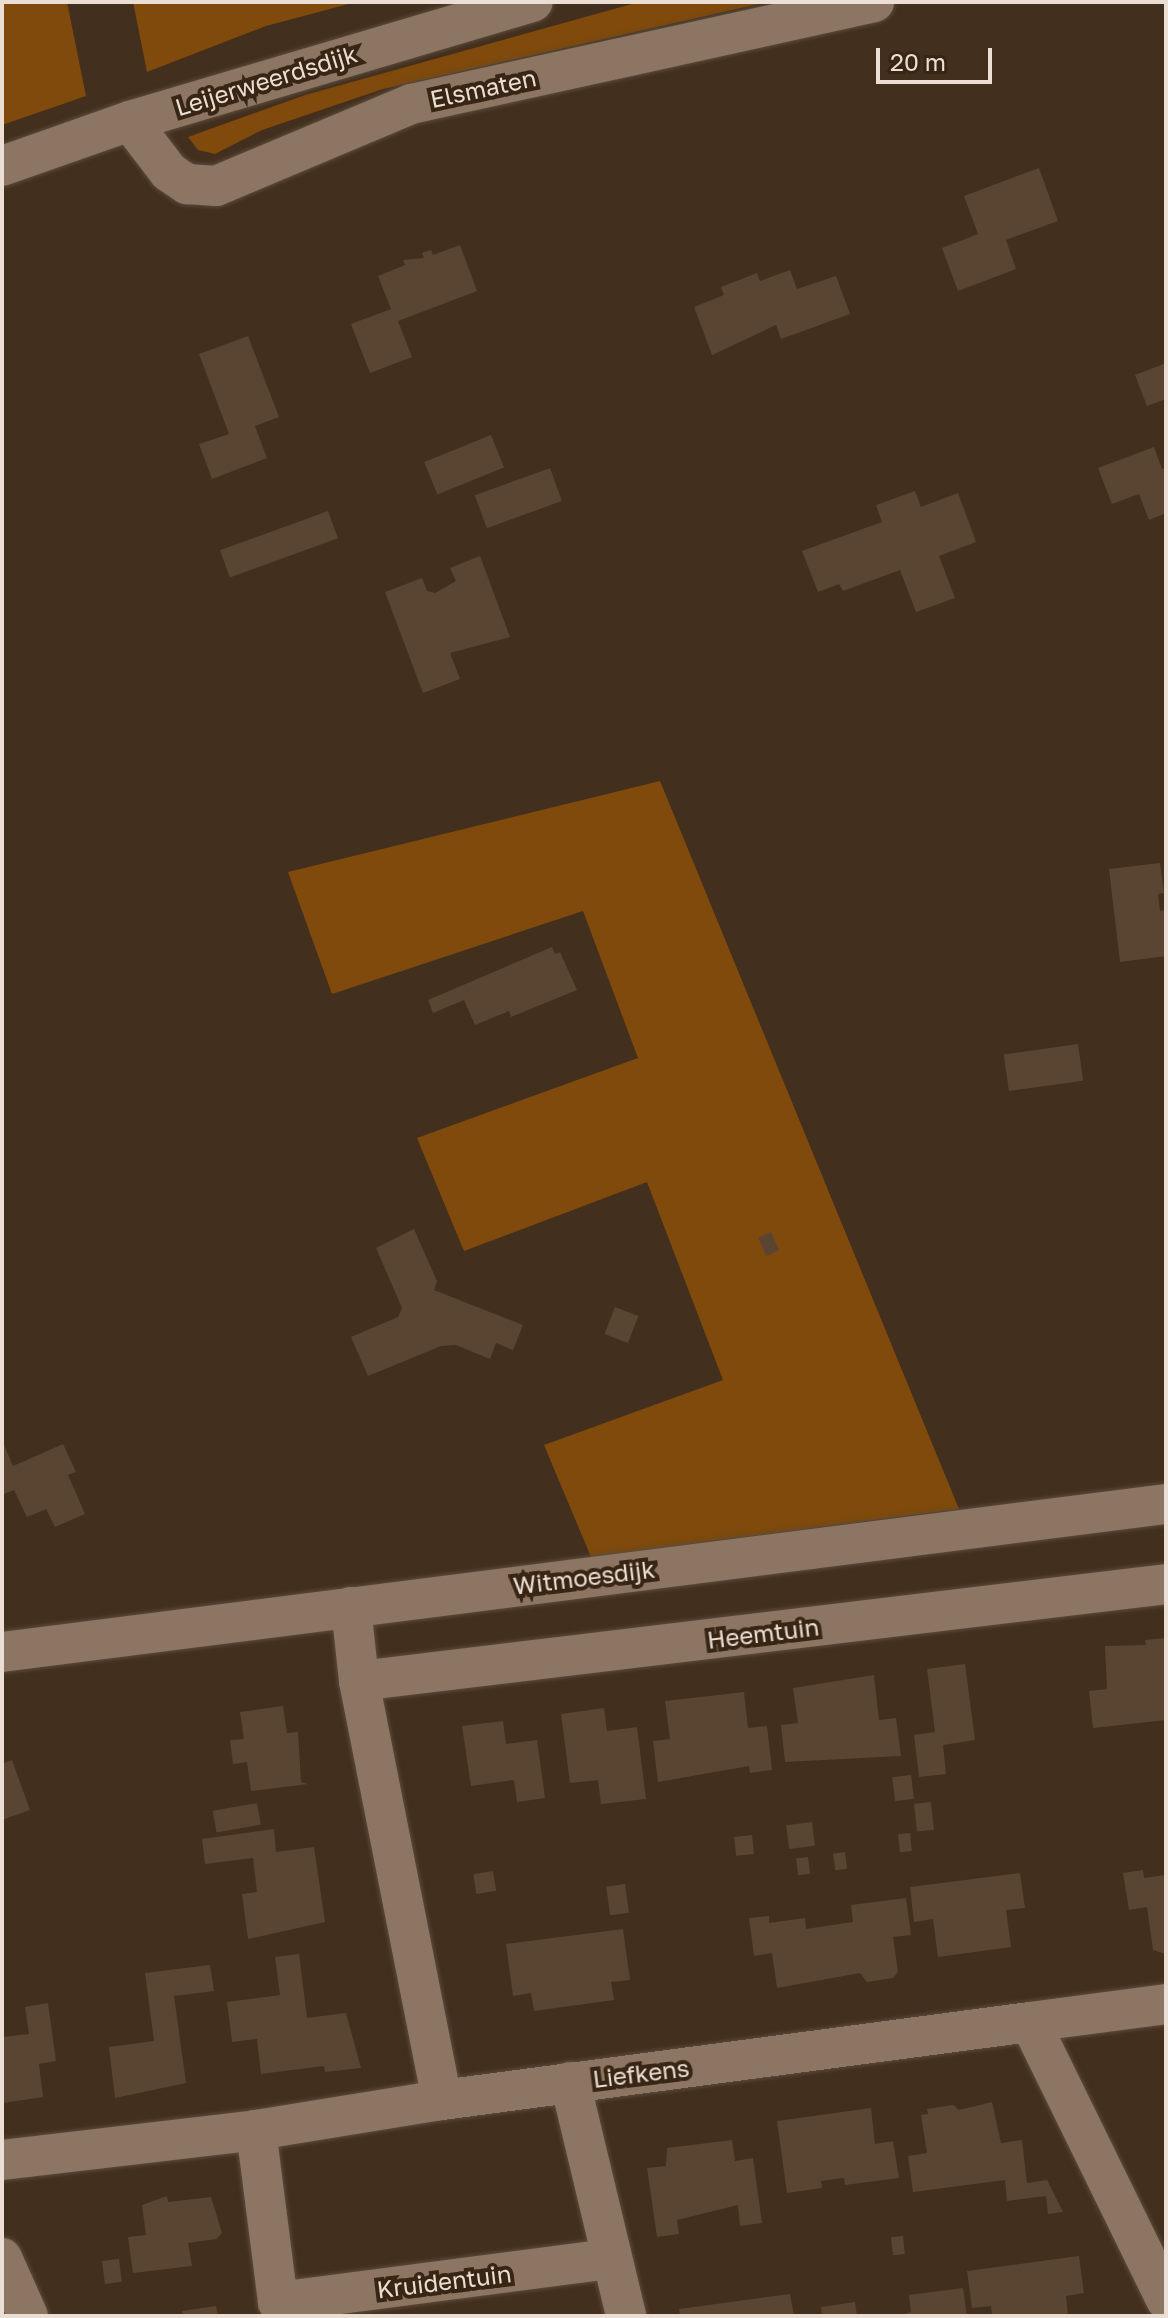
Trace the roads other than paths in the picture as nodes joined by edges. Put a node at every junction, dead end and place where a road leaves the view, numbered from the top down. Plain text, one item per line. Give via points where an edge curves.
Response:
1 (533, 2) edge
2 (874, 2) edge
3 (130, 121) junction
4 (2, 166) edge
5 (1166, 1504) edge
6 (1166, 1584) edge
7 (351, 1607) junction
8 (2, 1652) edge
9 (359, 1681) junction
10 (1166, 2004) edge
11 (1030, 2022) junction
12 (570, 2082) junction
13 (442, 2100) junction
14 (256, 2130) junction
15 (2, 2160) edge
16 (2, 2258) edge
17 (611, 2259) junction
18 (1166, 2300) edge
19 (278, 2309) edge
20 (28, 2316) edge
21 (626, 2316) edge

1 - 3 street, Leijerweerdsdijk
2 - 3 street, Elsmaten via 411,104 216,186 187,184 169,172
3 - 4 street, Leijerweerdsdijk
5 - 7 street, Witmoesdijk
6 - 9 street, Heemtuin
7 - 8 street, Witmoesdijk
7 - 9 street
9 - 13 street
10 - 11 street, Liefkens
11 - 12 street, Liefkens
11 - 18 street
12 - 13 street, Liefkens
12 - 17 street
13 - 14 street
14 - 15 street
14 - 19 street, Kruidentuin
16 - 20 street
17 - 19 street, Kruidentuin
17 - 21 street

